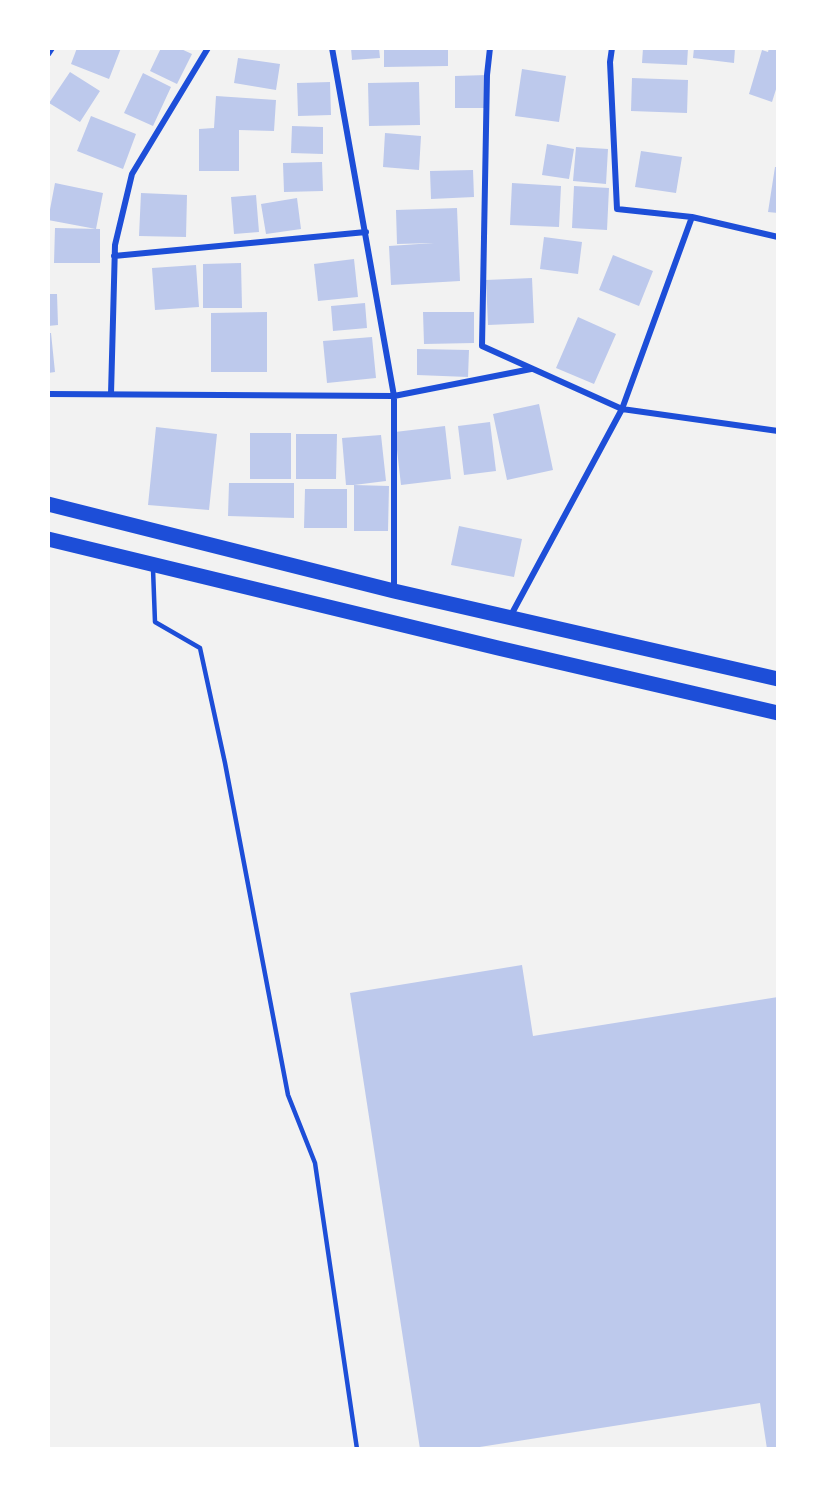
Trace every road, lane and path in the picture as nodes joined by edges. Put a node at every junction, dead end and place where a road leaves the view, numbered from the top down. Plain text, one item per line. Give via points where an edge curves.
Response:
1 (52, 48) edge
2 (208, 48) edge
3 (332, 48) edge
4 (490, 48) edge
5 (612, 48) edge
6 (48, 54) edge
7 (692, 217) junction
8 (366, 232) junction
9 (778, 237) edge
10 (114, 256) junction
11 (532, 369) junction
12 (48, 394) edge
13 (111, 394) junction
14 (394, 396) junction
15 (622, 409) junction
16 (778, 431) edge
17 (48, 504) edge
18 (48, 539) edge
19 (153, 563) junction
20 (394, 591) junction
21 (509, 618) junction
22 (778, 679) edge
23 (778, 713) edge
24 (357, 1449) edge

1 - 6 street
2 - 10 street via 132,174
3 - 8 street
4 - 11 street via 482,346
5 - 7 street via 617,209
7 - 9 street
7 - 15 street
8 - 10 street
8 - 14 street
10 - 13 street
11 - 14 street
11 - 15 street
12 - 13 street
13 - 14 street
14 - 20 street
15 - 16 street
15 - 21 street
17 - 20 main road
18 - 19 main road
19 - 23 main road
19 - 24 lane via 155,622 200,648 288,1095 315,1163
20 - 21 main road
21 - 22 main road

